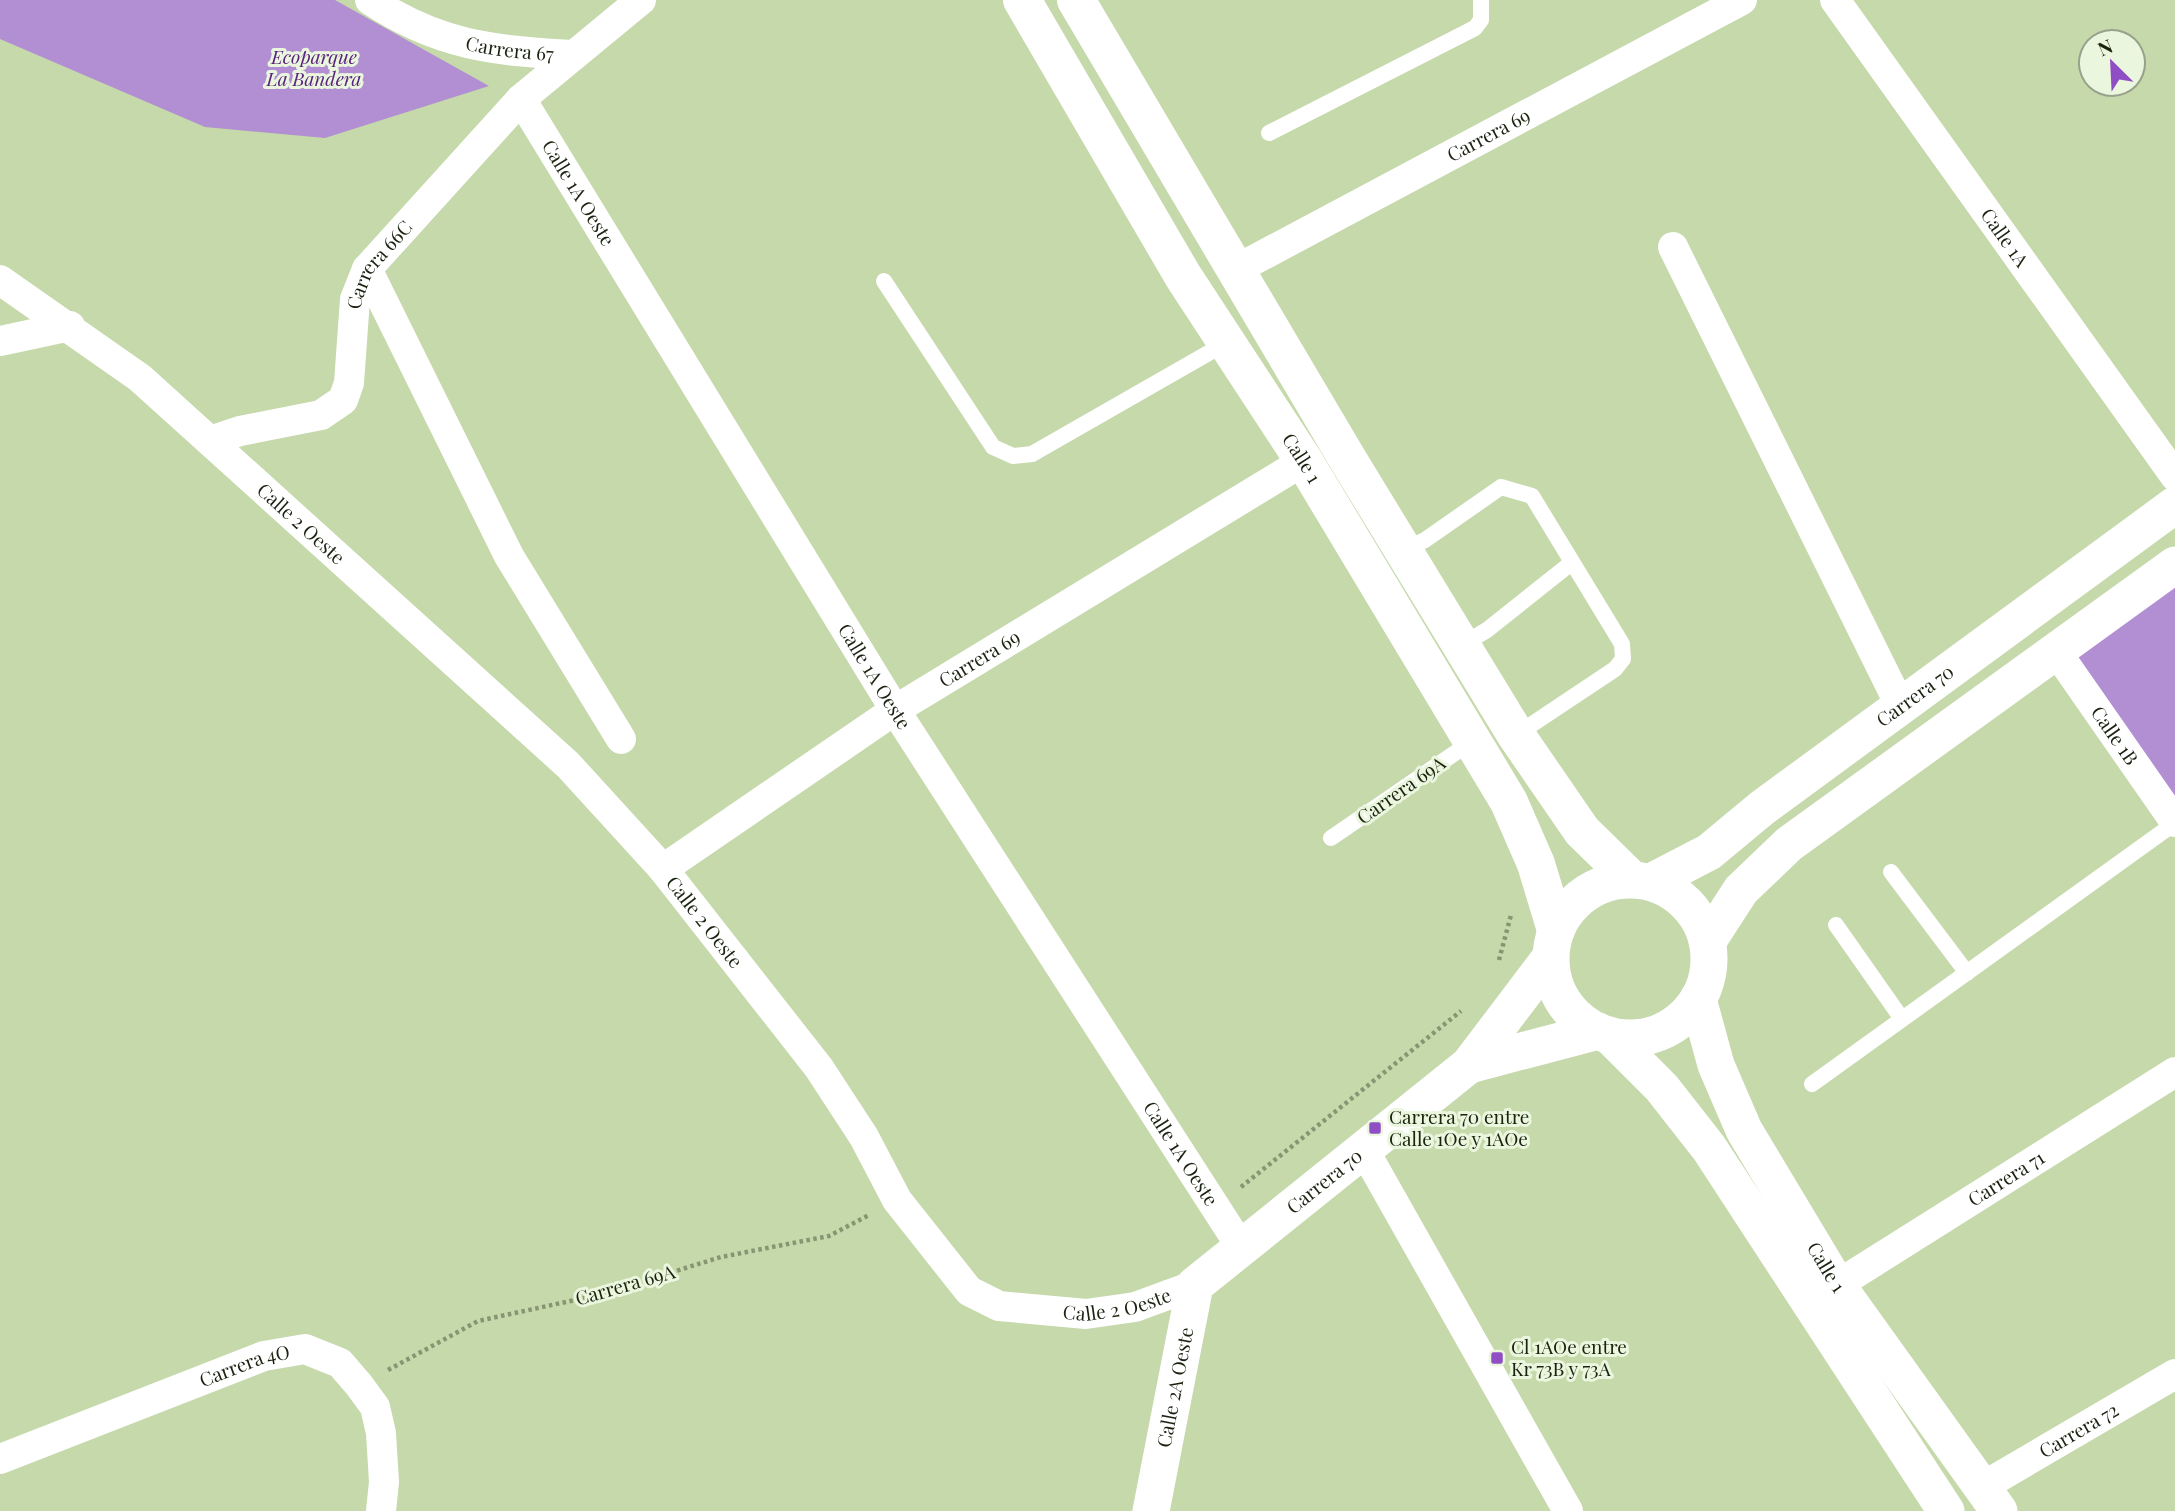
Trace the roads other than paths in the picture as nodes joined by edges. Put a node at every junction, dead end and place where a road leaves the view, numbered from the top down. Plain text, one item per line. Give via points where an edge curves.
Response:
1 (370, 0) edge
2 (641, 0) edge
3 (1022, 0) edge
4 (1076, 0) edge
5 (1481, 0) edge
6 (1742, 0) edge
7 (1835, 0) edge
8 (572, 55) junction
9 (522, 99) junction
10 (1269, 133) dead end
11 (1673, 247) dead end
12 (367, 269) junction
13 (1237, 269) junction
14 (0, 280) edge
15 (884, 281) dead end
16 (69, 326) junction
17 (0, 341) edge
18 (1226, 343) junction
19 (210, 442) junction
20 (1304, 461) junction
21 (2175, 476) edge
22 (2175, 505) edge
23 (1402, 550) junction
24 (1570, 564) junction
25 (2175, 565) edge
26 (1461, 646) junction
27 (2056, 651) junction
28 (1901, 707) junction
29 (895, 710) junction
30 (1516, 735) junction
31 (621, 738) dead end
32 (1471, 741) junction
33 (2175, 822) edge
34 (1331, 838) dead end
35 (663, 869) junction
36 (1891, 872) dead end
37 (1641, 881) junction
38 (1836, 925) dead end
39 (1708, 941) junction
40 (1553, 944) junction
41 (1967, 973) junction
42 (1698, 999) junction
43 (1902, 1019) junction
44 (1603, 1033) junction
45 (1469, 1065) junction
46 (2175, 1072) edge
47 (1812, 1084) dead end
48 (1364, 1150) junction
49 (1241, 1247) junction
50 (1203, 1279) junction
51 (1837, 1285) junction
52 (2175, 1374) edge
53 (0, 1459) edge
54 (1990, 1499) edge
55 (1943, 1510) edge
56 (381, 1511) edge
57 (1151, 1511) edge
58 (1568, 1511) edge

1 - 8 street, Carrera 67 via 429,34 507,51
2 - 8 street, Carrera 67
3 - 18 main road, Calle 1
4 - 13 main road, Calle 1
5 - 10 lane via 1481,20 1475,28
6 - 13 street, Carrera 69
7 - 21 street, Calle 1A
8 - 9 street, Carrera 66C
9 - 12 street, Carrera 66C
9 - 29 street, Calle 1A Oeste
11 - 28 street
12 - 19 street, Carrera 66C via 355,299 349,383 343,400 321,415 240,431
12 - 31 street via 509,556
13 - 23 main road, Calle 1
14 - 16 street, Calle 2 Oeste
15 - 18 lane via 993,447 1013,456 1032,453
16 - 17 street
16 - 19 street, Calle 2 Oeste via 140,378
18 - 20 main road, Calle 1
19 - 35 street, Calle 2 Oeste via 568,765
20 - 29 street, Carrera 69
20 - 32 main road, Calle 1
22 - 28 street, Carrera 70
23 - 24 lane via 1425,540 1501,487 1532,496
23 - 26 main road, Calle 1
24 - 26 lane
24 - 30 lane via 1622,644 1623,659 1615,669
25 - 27 street
26 - 30 main road, Calle 1
27 - 33 street, Calle 1B
27 - 39 street via 1789,844 1741,890
28 - 37 street, Carrera 70 via 1709,852
29 - 35 street, Carrera 69
29 - 49 street, Calle 1A Oeste
30 - 37 main road, Calle 1 via 1582,831
32 - 34 lane, Carrera 69A
32 - 40 main road, Calle 1 via 1509,802 1536,864
33 - 41 lane
35 - 50 street, Calle 2 Oeste via 819,1068 864,1137 897,1200 969,1292 999,1306 1086,1314 1135,1307
36 - 41 lane
37 - 39 street via 1683,900 1699,918
37 - 40 street via 1600,885 1586,893 1573,903
38 - 43 lane
39 - 42 street via 1710,965
40 - 44 street via 1556,988 1563,1002 1572,1014
40 - 45 street, Carrera 70
41 - 43 lane
42 - 44 street via 1675,1024 1655,1034 1632,1038
42 - 51 street, Calle 1 via 1716,1065 1744,1130
43 - 47 lane
44 - 45 street, Carrera 70
44 - 55 street, Calle 1 via 1662,1088 1709,1148
45 - 48 street, Carrera 70
46 - 51 street, Carrera 71
48 - 49 street, Carrera 70
48 - 58 street
49 - 50 street, Carrera 70
50 - 57 street, Calle 2A Oeste
51 - 54 street, Calle 1
52 - 54 street, Carrera 72
53 - 56 street, Carrera 4O via 264,1356 304,1349 340,1363 374,1407 381,1433

